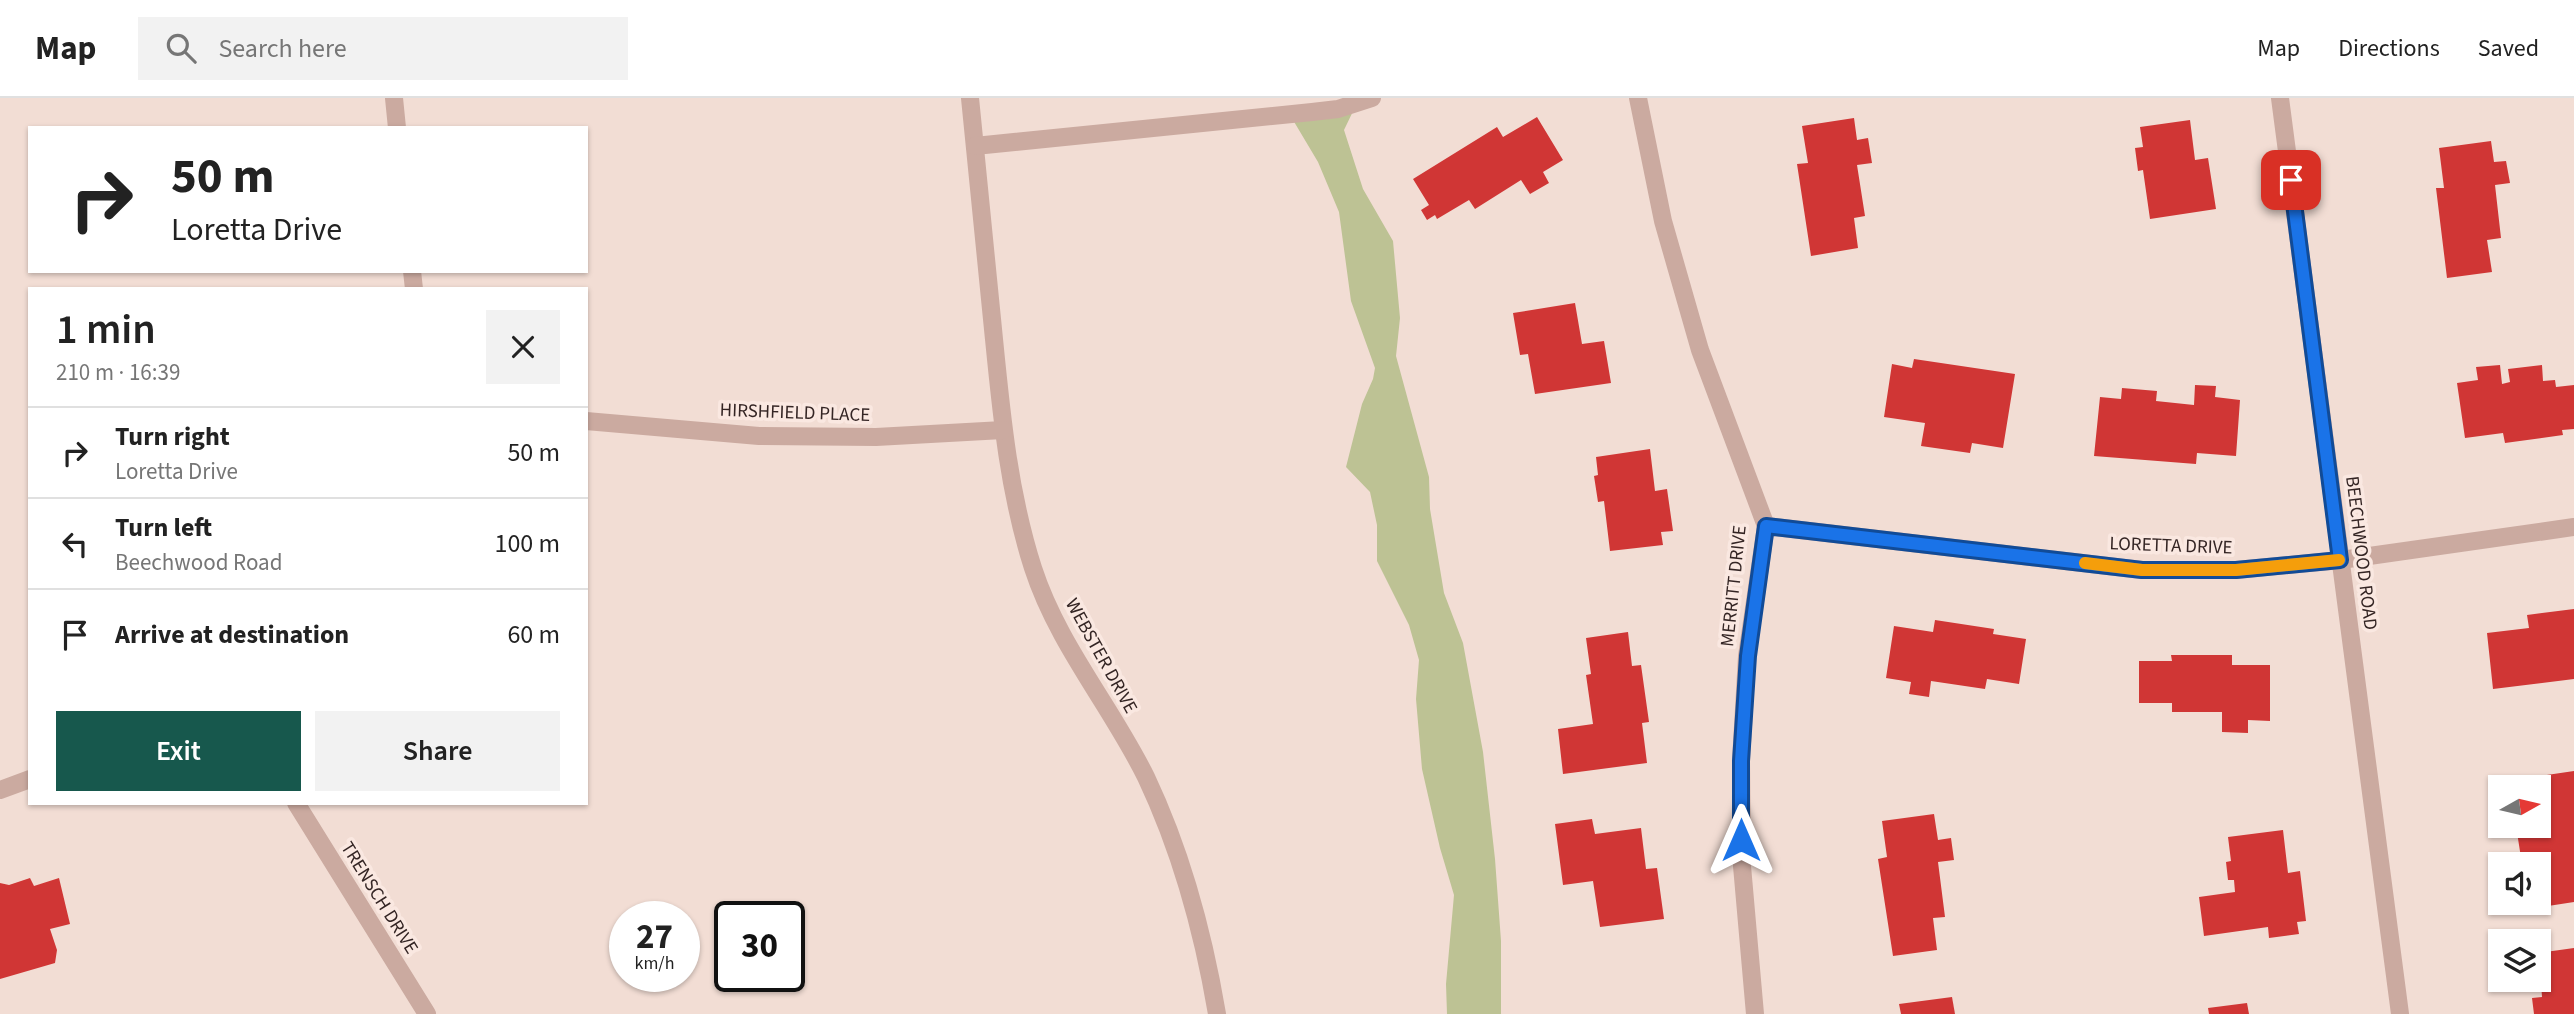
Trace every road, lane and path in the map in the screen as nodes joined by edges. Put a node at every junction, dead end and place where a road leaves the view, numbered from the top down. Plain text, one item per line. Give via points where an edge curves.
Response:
1 (394, 98) edge
2 (970, 98) edge
3 (1372, 98) edge
4 (1637, 98) edge
5 (2280, 98) edge
6 (397, 126) edge
7 (975, 146) junction
8 (588, 421) edge
9 (1003, 430) junction
10 (1766, 526) junction
11 (2574, 527) edge
12 (2340, 560) junction
13 (28, 780) edge
14 (0, 790) edge
15 (297, 805) edge
16 (427, 1014) edge
17 (1217, 1014) edge
18 (1755, 1014) edge
19 (2400, 1014) edge

1 - 6 street
2 - 7 street, WEBSTER DRIVE
3 - 7 street via 1312,112
4 - 10 street, MERRITT DRIVE via 1700,350
5 - 12 street, BEECHWOOD ROAD
7 - 9 street, WEBSTER DRIVE
8 - 9 street, HIRSHFIELD PLACE via 760,436 876,437
9 - 17 street, WEBSTER DRIVE via 1014,501 1034,571 1063,637 1145,776 1178,853 1203,934
10 - 12 street, LORETTA DRIVE via 2142,570 2236,570
10 - 18 street, MERRITT DRIVE via 1748,656 1741,761 1741,866
11 - 12 street, LORETTA DRIVE
12 - 19 street, BEECHWOOD ROAD
13 - 14 street
15 - 16 street, TRENSCH DRIVE

